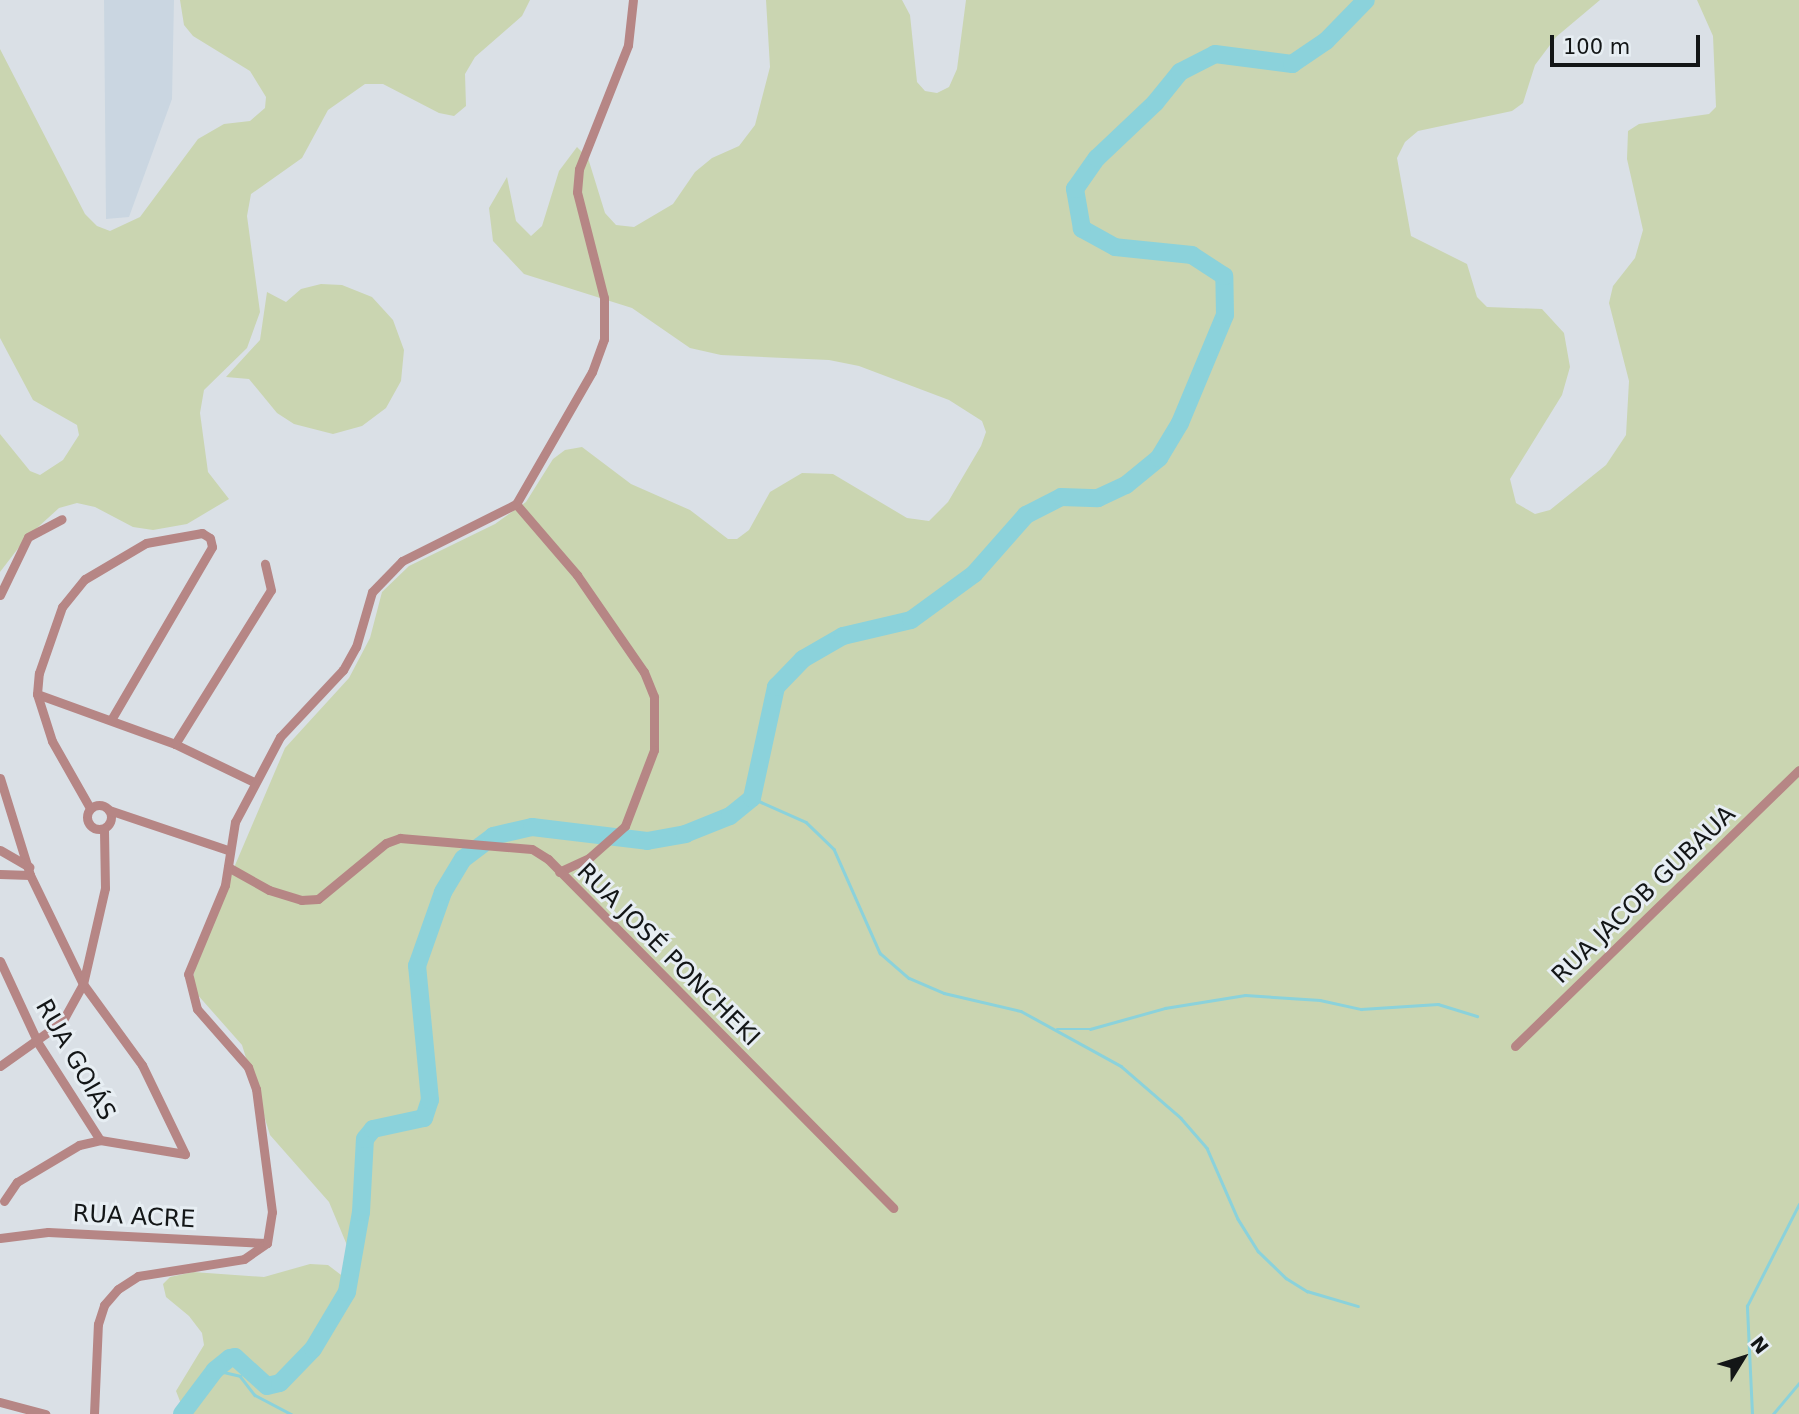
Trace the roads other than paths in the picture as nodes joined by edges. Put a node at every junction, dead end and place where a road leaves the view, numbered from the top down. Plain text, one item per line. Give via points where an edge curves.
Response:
1 (634, 0) edge
2 (516, 503) junction
3 (62, 519) dead end
4 (265, 565) dead end
5 (0, 595) edge
6 (37, 694) junction
7 (110, 720) junction
8 (175, 744) junction
9 (1799, 770) edge
10 (0, 778) edge
11 (254, 782) junction
12 (90, 808) junction
13 (109, 810) junction
14 (104, 829) junction
15 (0, 850) edge
16 (228, 850) junction
17 (228, 867) junction
18 (29, 871) junction
19 (559, 872) junction
20 (0, 874) edge
21 (0, 961) edge
22 (83, 984) junction
23 (38, 1043) junction
24 (1515, 1046) dead end
25 (0, 1066) edge
26 (100, 1140) junction
27 (4, 1200) dead end
28 (893, 1208) dead end
29 (0, 1238) edge
30 (267, 1243) junction
31 (0, 1402) edge
32 (45, 1414) edge
33 (94, 1414) edge

1 - 2 street via 628,44 579,169 577,192 604,298 604,339 592,372
2 - 11 street via 386,573 372,592 356,647 343,670 280,737
2 - 19 street, RUA JOSÉ PONCHEKI via 577,576 644,672 654,697 654,750 625,826 589,858
3 - 5 street via 28,537
4 - 8 street via 271,590
6 - 7 street
6 - 7 street via 39,673 72,591 146,543 202,533 210,538 212,547
6 - 12 street via 52,741
7 - 8 street
8 - 11 street
9 - 24 street, RUA JACOB GUBAUA
10 - 18 street
11 - 16 street
12 - 13 street via 103,805
12 - 14 street via 89,824
13 - 14 street via 111,823
13 - 16 street
14 - 22 street via 105,888
15 - 18 street
16 - 17 street
17 - 19 street via 269,890 301,900 332,892 386,843 400,838 510,844 532,849
17 - 30 street via 188,974 190,994 248,1067 257,1089 272,1212
18 - 20 street
18 - 22 street
19 - 28 street, RUA JOSÉ PONCHEKI
21 - 23 street, RUA GOIÁS
22 - 23 street via 62,1022
22 - 26 street via 142,1065 185,1154
23 - 25 street
23 - 26 street, RUA GOIÁS
26 - 27 street via 60,1153 12,1187
29 - 30 street, RUA ACRE via 48,1233
30 - 33 street via 244,1259 138,1276 118,1289 104,1305 98,1324
31 - 32 street

